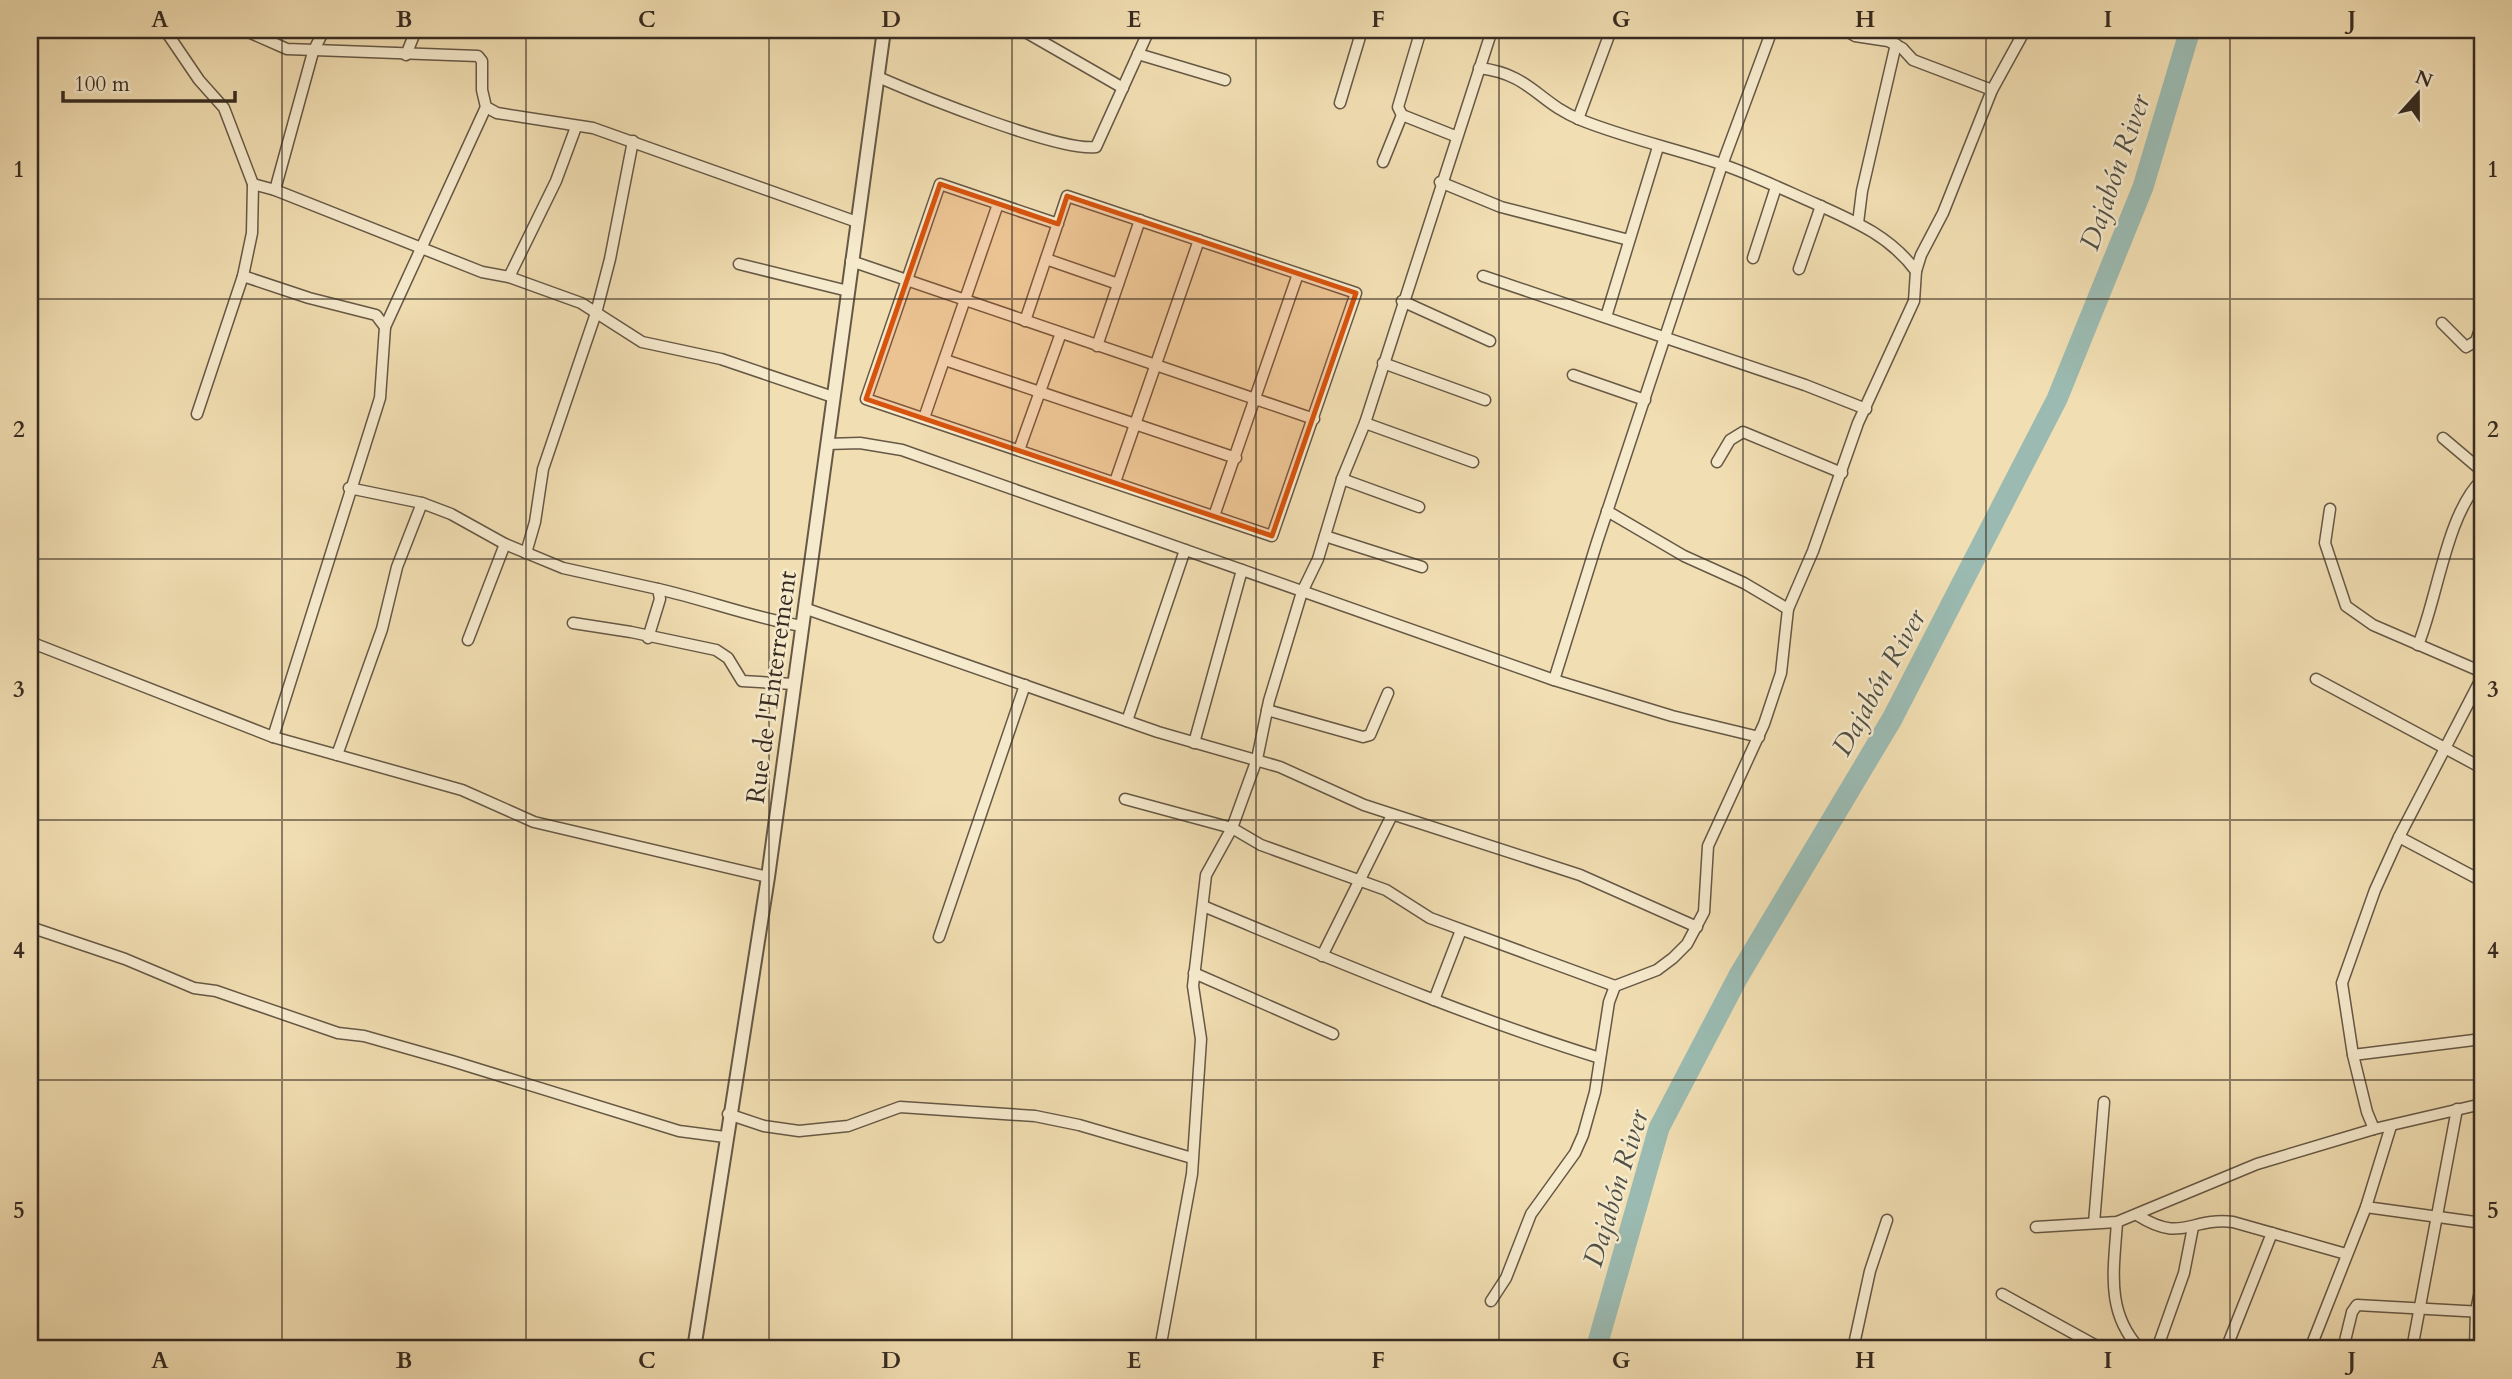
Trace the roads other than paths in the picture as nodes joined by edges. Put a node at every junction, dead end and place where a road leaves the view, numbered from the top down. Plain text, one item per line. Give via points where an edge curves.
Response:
1 (165, 30) edge
2 (244, 30) edge
3 (324, 30) edge
4 (416, 30) edge
5 (884, 30) edge
6 (1022, 30) edge
7 (1149, 30) edge
8 (1362, 30) edge
9 (1421, 30) edge
10 (1492, 30) edge
11 (1611, 30) edge
12 (1772, 30) edge
13 (1845, 30) edge
14 (2025, 30) edge
15 (1896, 44) junction
16 (313, 52) junction
17 (1138, 54) junction
18 (406, 55) junction
19 (1479, 68) junction
20 (878, 77) junction
21 (1225, 80) dead end
22 (1123, 88) junction
23 (1992, 90) junction
24 (1340, 103) dead end
25 (486, 107) junction
26 (1402, 115) junction
27 (1578, 119) junction
28 (576, 127) junction
29 (1455, 136) junction
30 (634, 141) junction
31 (1658, 147) junction
32 (1383, 162) dead end
33 (1722, 165) junction
34 (1440, 182) junction
35 (253, 184) junction
36 (1776, 187) junction
37 (275, 190) junction
38 (998, 204) junction
39 (1821, 206) junction
40 (1140, 220) junction
41 (857, 222) junction
42 (1858, 223) junction
43 (1058, 224) junction
44 (1199, 240) junction
45 (1629, 240) junction
46 (421, 248) junction
47 (1753, 258) dead end
48 (1045, 259) junction
49 (851, 261) junction
50 (739, 264) dead end
51 (1799, 269) dead end
52 (1916, 271) junction
53 (1298, 274) junction
54 (243, 276) junction
55 (1483, 276) dead end
56 (509, 277) junction
57 (908, 282) junction
58 (1118, 284) junction
59 (848, 291) junction
60 (965, 301) junction
61 (1402, 301) junction
62 (596, 313) junction
63 (1606, 317) junction
64 (1025, 321) junction
65 (2442, 323) dead end
66 (2482, 324) edge
67 (385, 327) junction
68 (1060, 333) junction
69 (1667, 337) junction
70 (1490, 341) dead end
71 (1097, 346) junction
72 (945, 360) junction
73 (1383, 363) junction
74 (1156, 366) junction
75 (1573, 375) dead end
76 (1041, 393) junction
77 (833, 397) junction
78 (1256, 399) junction
79 (1485, 400) dead end
80 (1645, 400) junction
81 (1866, 409) junction
82 (197, 414) dead end
83 (924, 418) junction
84 (1314, 419) junction
85 (1365, 423) junction
86 (1136, 425) junction
87 (2443, 438) dead end
88 (827, 444) junction
89 (1019, 450) junction
90 (1236, 458) junction
91 (1717, 461) dead end
92 (1473, 462) dead end
93 (2482, 471) edge
94 (1842, 473) junction
95 (1342, 479) junction
96 (2482, 480) edge
97 (1115, 482) junction
98 (349, 488) junction
99 (422, 503) junction
100 (1419, 507) dead end
101 (2330, 509) dead end
102 (1607, 510) junction
103 (1214, 516) junction
104 (1325, 536) junction
105 (505, 544) junction
106 (1185, 550) junction
107 (526, 553) junction
108 (1422, 567) dead end
109 (1241, 570) junction
110 (658, 589) junction
111 (1302, 592) junction
112 (804, 608) junction
113 (1788, 609) junction
114 (573, 623) dead end
115 (802, 626) junction
116 (648, 638) junction
117 (468, 640) dead end
118 (30, 642) edge
119 (2418, 645) junction
120 (2482, 675) edge
121 (2316, 679) dead end
122 (1554, 680) junction
123 (794, 684) junction
124 (1025, 685) junction
125 (1388, 693) dead end
126 (1267, 710) junction
127 (1127, 721) junction
128 (273, 737) junction
129 (1759, 737) junction
130 (1194, 743) junction
131 (2444, 747) junction
132 (337, 755) junction
133 (1257, 759) junction
134 (2482, 768) edge
135 (1125, 799) dead end
136 (1392, 815) junction
137 (1233, 828) junction
138 (2399, 837) junction
139 (768, 877) junction
140 (1361, 880) junction
141 (2482, 881) edge
142 (1203, 906) junction
143 (30, 927) edge
144 (1697, 927) junction
145 (1461, 930) junction
146 (939, 937) dead end
147 (1322, 956) junction
148 (1194, 973) junction
149 (1615, 986) junction
150 (1434, 1000) junction
151 (1333, 1034) dead end
152 (2482, 1040) edge
153 (2353, 1055) junction
154 (1600, 1058) junction
155 (2104, 1102) dead end
156 (2482, 1104) edge
157 (2457, 1109) junction
158 (729, 1114) junction
159 (2391, 1126) junction
160 (2374, 1129) junction
161 (725, 1137) junction
162 (1192, 1158) junction
163 (2366, 1207) junction
164 (2137, 1215) junction
165 (2438, 1216) junction
166 (1887, 1220) dead end
167 (2117, 1222) junction
168 (2094, 1223) junction
169 (2482, 1223) edge
170 (2036, 1227) dead end
171 (2193, 1227) junction
172 (2272, 1233) junction
173 (2346, 1254) junction
174 (2482, 1281) edge
175 (2001, 1294) dead end
176 (1491, 1301) dead end
177 (2417, 1309) junction
178 (2479, 1312) edge
179 (694, 1349) edge
180 (1160, 1349) edge
181 (1853, 1349) edge
182 (2102, 1349) edge
183 (2140, 1349) edge
184 (2157, 1349) edge
185 (2226, 1349) edge
186 (2310, 1349) edge
187 (2343, 1349) edge
188 (2412, 1349) edge
189 (2474, 1349) edge

1 - 35 street via 224,108
2 - 16 street via 288,49
3 - 16 street
4 - 18 street
5 - 20 street, Rue de l'Enterrement
6 - 22 street
7 - 17 street
8 - 24 street
9 - 26 street via 1398,107
10 - 19 street
11 - 27 street
12 - 33 street
13 - 15 street
14 - 23 street
15 - 23 street via 1913,60
15 - 42 street
16 - 18 street
16 - 37 street
17 - 21 street
17 - 22 street
18 - 25 street via 478,56
19 - 27 street via 1500,70 1525,82
19 - 29 street
20 - 22 street via 925,98 1083,149 1096,147
20 - 41 street, Rue de l'Enterrement
23 - 52 street
25 - 28 street
25 - 46 street
26 - 29 street
26 - 32 street
27 - 31 street
28 - 30 street
28 - 56 street via 556,181
29 - 34 street
30 - 41 street
30 - 62 street
31 - 33 street
31 - 45 street
33 - 36 street
33 - 69 street
34 - 45 street via 1502,207
34 - 61 street
35 - 37 street
35 - 54 street via 252,233
36 - 39 street
36 - 47 street
37 - 46 street
38 - 43 street
38 - 57 street via 940,184
38 - 60 street
39 - 42 street
39 - 51 street
40 - 43 street via 1067,196
40 - 44 street
40 - 58 street
41 - 49 street, Rue de l'Enterrement
42 - 52 street via 1894,247
43 - 48 street
44 - 53 street
44 - 74 street
45 - 63 street
46 - 56 street via 481,272
46 - 67 street
48 - 58 street
48 - 64 street
49 - 57 street
49 - 59 street, Rue de l'Enterrement
50 - 59 street
52 - 81 street via 1914,301
53 - 78 street
53 - 84 street via 1356,293
54 - 67 street via 376,315
54 - 82 street
55 - 63 street
56 - 62 street via 581,303
57 - 60 street
57 - 83 street via 866,399
58 - 71 street
59 - 77 street, Rue de l'Enterrement
60 - 64 street
60 - 72 street
61 - 70 street
61 - 73 street
62 - 77 street via 642,342 721,359
62 - 107 street via 559,413
63 - 69 street
64 - 68 street
65 - 66 street via 2466,347 2473,346
67 - 98 street via 380,398
68 - 71 street
68 - 76 street
69 - 80 street
69 - 81 street
71 - 74 street
72 - 76 street
72 - 83 street
73 - 79 street
73 - 85 street
74 - 78 street
74 - 86 street
75 - 80 street
76 - 86 street
76 - 89 street
77 - 88 street, Rue de l'Enterrement
78 - 84 street
78 - 90 street
80 - 102 street
81 - 94 street
83 - 89 street
84 - 103 street via 1272,536
85 - 92 street
85 - 95 street
86 - 90 street
86 - 97 street
87 - 93 street
88 - 106 street via 860,443 902,450
88 - 112 street, Rue de l'Enterrement
89 - 97 street
90 - 103 street
91 - 94 street via 1730,440 1743,432
94 - 113 street
95 - 100 street
95 - 104 street
96 - 119 street via 2466,499
97 - 103 street
98 - 99 street
98 - 128 street
99 - 105 street
99 - 132 street via 397,566 382,629
101 - 119 street via 2325,543 2346,606 2373,625
102 - 113 street
102 - 122 street
104 - 108 street
104 - 111 street
105 - 107 street
105 - 117 street
106 - 109 street
106 - 127 street
107 - 110 street via 563,568
109 - 111 street
109 - 130 street
110 - 115 street
110 - 116 street via 660,599
111 - 122 street
111 - 126 street
112 - 115 street, Rue de l'Enterrement
112 - 124 street
113 - 129 street via 1781,673
114 - 116 street
115 - 123 street, Rue de l'Enterrement
116 - 123 street via 716,650 728,658 742,681
118 - 128 street
119 - 120 street
120 - 131 street
121 - 131 street
122 - 129 street
123 - 139 street, Rue de l'Enterrement
124 - 127 street
124 - 146 street
125 - 126 street via 1375,728 1363,737
126 - 133 street
127 - 130 street
128 - 132 street
129 - 144 street via 1712,835 1704,912
130 - 133 street
131 - 134 street
131 - 138 street
132 - 139 street via 462,790 534,822
133 - 136 street
133 - 137 street
135 - 137 street
136 - 140 street
136 - 144 street via 1580,875
137 - 140 street via 1261,845
137 - 142 street via 1206,875
138 - 141 street
138 - 153 street via 2342,983
139 - 158 street, Rue de l'Enterrement
140 - 145 street
140 - 147 street
142 - 147 street
142 - 148 street
143 - 161 street via 194,988 216,991 338,1033 439,1057 679,1131
144 - 149 street via 1687,944 1657,970
145 - 149 street
145 - 150 street
147 - 150 street
148 - 151 street
148 - 162 street via 1201,1039
149 - 154 street
150 - 154 street
152 - 153 street
153 - 160 street
154 - 176 street via 1575,1153 1531,1213 1506,1278
155 - 168 street
156 - 157 street
157 - 159 street
157 - 165 street
158 - 161 street, Rue de l'Enterrement
158 - 162 street via 799,1131 848,1126 900,1107 1035,1116
159 - 160 street
159 - 163 street
160 - 164 street via 2257,1164
161 - 179 street, Rue de l'Enterrement
162 - 180 street
163 - 165 street
163 - 173 street
164 - 167 street
164 - 171 street via 2173,1231
165 - 169 street
165 - 177 street
166 - 181 street
167 - 168 street
167 - 183 street via 2116,1311
168 - 170 street
171 - 172 street via 2216,1220
171 - 184 street via 2184,1273
172 - 173 street
172 - 185 street
173 - 186 street
174 - 178 street
175 - 182 street
177 - 178 street
177 - 187 street via 2357,1306
177 - 188 street
178 - 189 street

